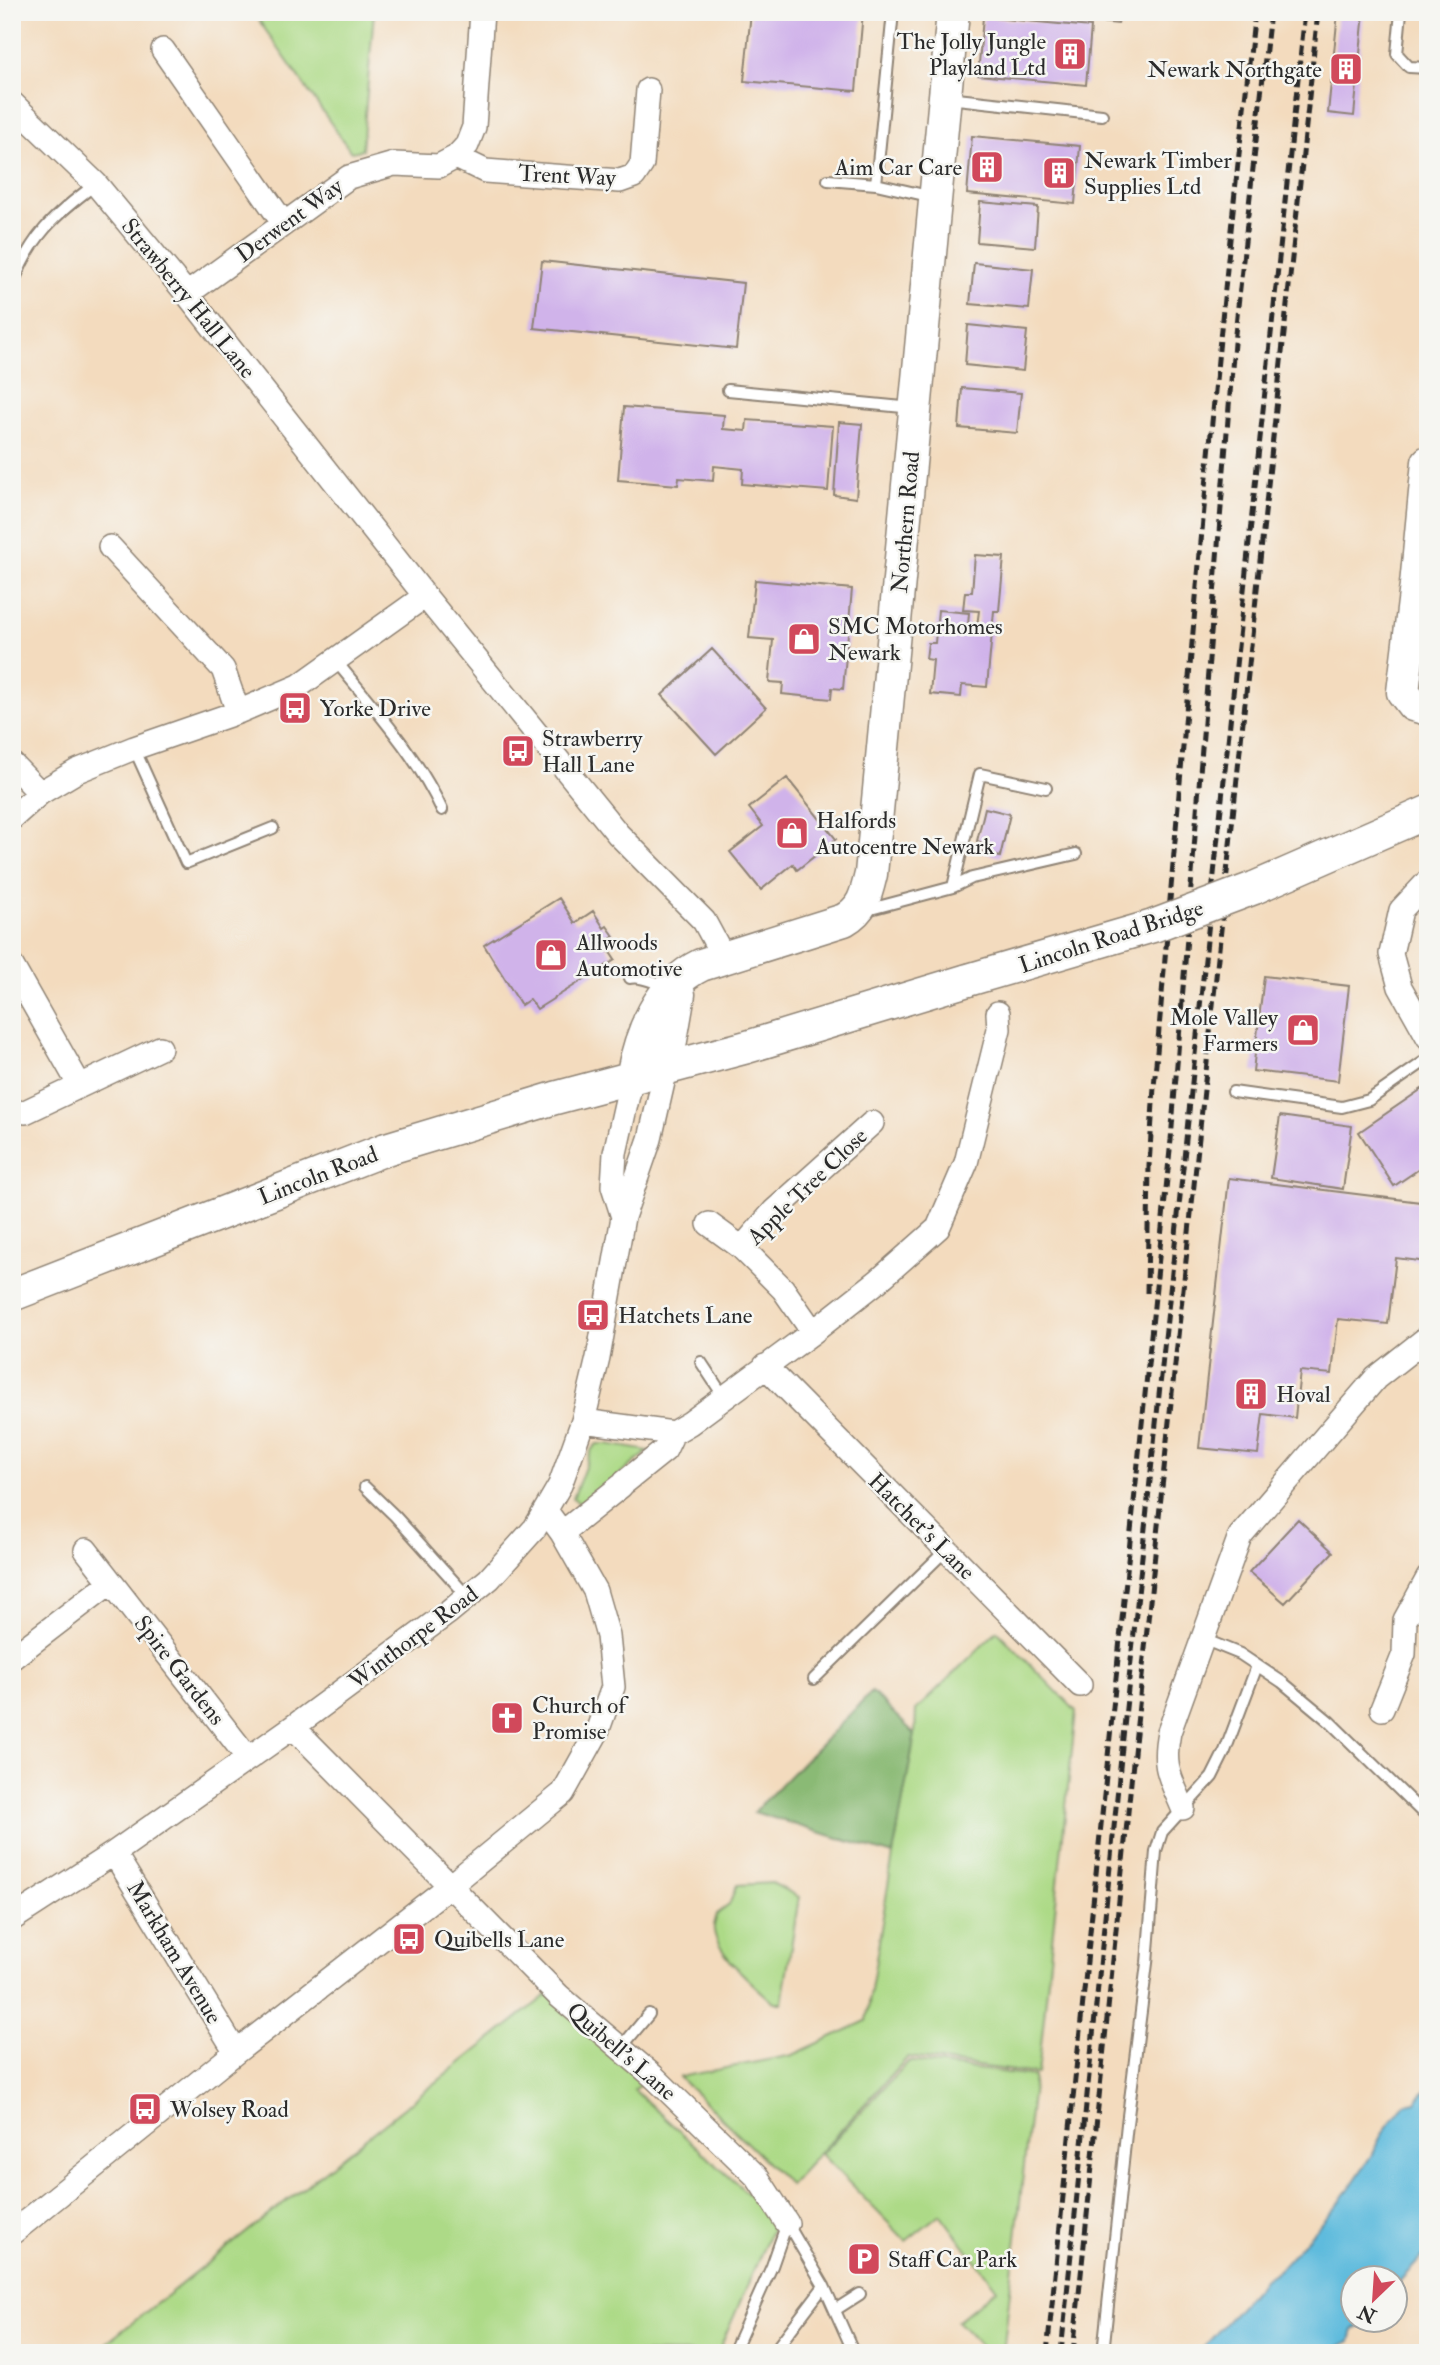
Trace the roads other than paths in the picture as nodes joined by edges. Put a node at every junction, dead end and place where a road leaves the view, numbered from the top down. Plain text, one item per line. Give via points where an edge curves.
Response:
1 (482, 12) edge
2 (893, 12) edge
3 (953, 12) edge
4 (1401, 12) edge
5 (163, 51) dead end
6 (1428, 68) edge
7 (648, 90) dead end
8 (946, 98) junction
9 (13, 106) edge
10 (1102, 115) dead end
11 (456, 157) junction
12 (828, 180) dead end
13 (96, 184) junction
14 (876, 184) junction
15 (936, 198) junction
16 (284, 224) junction
17 (12, 288) edge
18 (187, 294) junction
19 (727, 390) dead end
20 (916, 408) junction
21 (1428, 462) edge
22 (110, 547) dead end
23 (425, 596) junction
24 (335, 660) junction
25 (1415, 700) edge
26 (238, 712) junction
27 (134, 748) junction
28 (12, 764) edge
29 (1046, 788) dead end
30 (40, 793) junction
31 (442, 810) dead end
32 (1428, 812) edge
33 (12, 818) edge
34 (273, 828) dead end
35 (1076, 854) dead end
36 (1428, 881) edge
37 (953, 887) junction
38 (857, 912) junction
39 (724, 958) junction
40 (12, 966) edge
41 (630, 978) dead end
42 (674, 987) junction
43 (998, 1013) dead end
44 (1428, 1037) edge
45 (160, 1048) dead end
46 (1428, 1059) edge
47 (666, 1069) junction
48 (632, 1077) junction
49 (80, 1086) junction
50 (1233, 1092) dead end
51 (25, 1112) dead end
52 (872, 1124) dead end
53 (624, 1217) junction
54 (709, 1224) dead end
55 (742, 1248) junction
56 (12, 1295) edge
57 (813, 1332) junction
58 (1428, 1337) edge
59 (701, 1362) dead end
60 (765, 1366) junction
61 (724, 1397) junction
62 (583, 1422) junction
63 (673, 1433) junction
64 (365, 1487) dead end
65 (546, 1511) junction
66 (562, 1533) junction
67 (86, 1550) dead end
68 (946, 1550) junction
69 (1428, 1578) edge
70 (111, 1582) junction
71 (467, 1596) junction
72 (1203, 1639) junction
73 (12, 1658) edge
74 (1257, 1666) junction
75 (814, 1679) dead end
76 (1080, 1685) dead end
77 (1382, 1709) dead end
78 (293, 1727) junction
79 (248, 1758) junction
80 (1183, 1808) junction
81 (1428, 1818) edge
82 (114, 1853) junction
83 (451, 1885) junction
84 (12, 1919) edge
85 (649, 2014) dead end
86 (620, 2049) junction
87 (236, 2052) junction
88 (787, 2222) junction
89 (12, 2233) edge
90 (824, 2286) junction
91 (860, 2294) dead end
92 (835, 2310) junction
93 (733, 2353) edge
94 (773, 2353) edge
95 (854, 2353) edge
96 (1103, 2353) edge

1 - 11 street via 474,127
2 - 14 lane
3 - 8 street, Northern Road
4 - 6 lane via 1397,54 1409,67
5 - 16 street
7 - 11 street, Trent Way via 642,164 634,176 620,181 485,171
8 - 10 lane
8 - 15 street, Northern Road
9 - 13 street, Strawberry Hall Lane
11 - 16 street, Derwent Way via 439,166 394,164 349,177
12 - 14 lane
13 - 17 lane via 68,204 36,237
13 - 18 street, Strawberry Hall Lane
14 - 15 lane
15 - 20 street, Northern Road
16 - 18 street, Derwent Way
18 - 23 street, Strawberry Hall Lane
19 - 20 lane
20 - 38 street, Northern Road via 871,874 866,898
21 - 25 street via 1416,585
22 - 26 street via 223,669
23 - 24 street
23 - 39 street, Strawberry Hall Lane via 618,834 704,921
24 - 26 street via 299,686
24 - 31 lane via 387,725
26 - 27 street
27 - 30 street via 77,771
27 - 34 lane via 186,863
28 - 30 street
29 - 37 lane via 980,774
30 - 33 street
32 - 47 street, Lincoln Road Bridge, bridge via 1254,888 1153,926
35 - 37 lane via 972,878
36 - 44 street via 1401,910 1391,954 1400,987
37 - 38 lane
38 - 39 street
39 - 42 street via 689,971
40 - 49 street
41 - 42 lane via 638,976
42 - 47 street via 679,994
42 - 48 street via 653,1011
43 - 57 street via 999,1029 966,1163 938,1228
45 - 49 street
46 - 50 lane via 1369,1100 1342,1107
47 - 48 street, Lincoln Road
47 - 53 street, Winthorpe Road via 650,1139
48 - 53 street, Winthorpe Road via 615,1153 613,1186
48 - 56 street, Lincoln Road via 386,1149
49 - 51 street
52 - 55 street, Apple Tree Close via 774,1211
53 - 62 street, Winthorpe Road
54 - 55 street, Apple Tree Close
55 - 57 street, Apple Tree Close via 783,1289
57 - 60 street
58 - 72 street via 1376,1378 1240,1536
59 - 61 lane
60 - 61 street
60 - 68 street, Hatchet's Lane
61 - 63 street
62 - 63 street
62 - 65 street, Winthorpe Road
63 - 66 street via 664,1450
64 - 71 lane
65 - 66 street
65 - 71 street, Winthorpe Road via 489,1579
66 - 83 street via 595,1591 608,1636 613,1687 597,1732 563,1793
67 - 70 street, Spire Gardens
68 - 75 lane
68 - 76 street, Hatchet's Lane
69 - 77 street via 1405,1620 1404,1654
70 - 73 street
70 - 79 street, Spire Gardens
71 - 78 street, Winthorpe Road
72 - 74 lane
72 - 80 street via 1166,1750 1166,1768
74 - 80 lane via 1226,1751 1212,1777
74 - 81 lane via 1330,1722
78 - 79 street, Winthorpe Road
78 - 83 street, Quibell's Lane
79 - 82 street, Winthorpe Road
80 - 96 lane via 1162,1832 1156,1851
82 - 84 street, Winthorpe Road
82 - 87 street, Markham Avenue
83 - 86 street, Quibell's Lane via 559,1996
83 - 87 street
85 - 86 lane
86 - 88 street, Quibell's Lane via 757,2177
87 - 89 street
88 - 90 lane
88 - 93 lane
90 - 92 lane
90 - 94 lane
91 - 92 lane
92 - 95 lane

